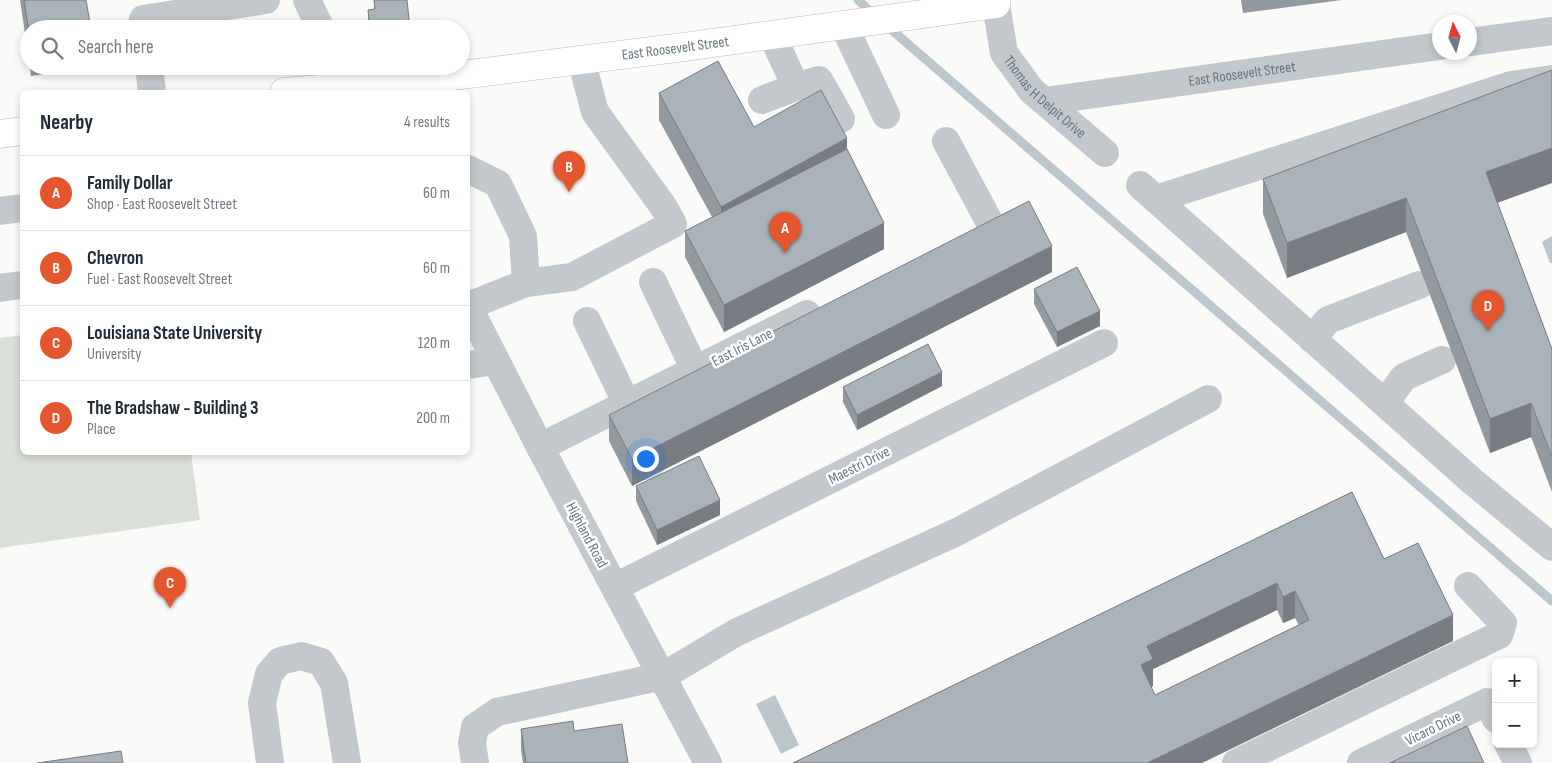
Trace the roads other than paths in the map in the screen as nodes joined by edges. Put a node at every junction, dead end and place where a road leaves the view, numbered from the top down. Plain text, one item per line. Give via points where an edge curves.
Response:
1 (266, 0) edge
2 (306, 0) edge
3 (996, 2) edge
4 (142, 16) edge
5 (316, 20) edge
6 (844, 26) junction
7 (1552, 31) edge
8 (772, 35) junction
9 (1477, 41) edge
10 (1432, 47) edge
11 (581, 59) junction
12 (470, 74) edge
13 (150, 75) edge
14 (460, 75) edge
15 (1552, 79) edge
16 (349, 82) edge
17 (796, 87) junction
18 (152, 90) edge
19 (297, 90) edge
20 (762, 100) dead end
21 (1045, 101) junction
22 (886, 115) dead end
23 (841, 118) dead end
24 (20, 131) edge
25 (0, 134) edge
26 (946, 141) dead end
27 (1105, 153) dead end
28 (470, 170) edge
29 (20, 208) edge
30 (1015, 210) edge
31 (0, 211) edge
32 (653, 282) dead end
33 (526, 283) junction
34 (20, 285) edge
35 (1419, 285) dead end
36 (0, 288) edge
37 (829, 303) edge
38 (470, 305) edge
39 (470, 310) edge
40 (587, 321) dead end
41 (1312, 339) junction
42 (1104, 343) dead end
43 (1442, 360) dead end
44 (496, 361) junction
45 (470, 365) edge
46 (695, 370) junction
47 (1208, 399) dead end
48 (627, 404) junction
49 (1385, 404) junction
50 (540, 447) junction
51 (1552, 547) edge
52 (1468, 586) dead end
53 (615, 587) junction
54 (663, 676) junction
55 (1492, 711) edge
56 (1510, 748) edge
57 (270, 763) edge
58 (347, 763) edge
59 (475, 763) edge
60 (708, 763) edge
61 (1236, 763) edge
62 (1361, 763) edge
63 (1518, 763) edge

1 - 4 street
2 - 5 street
3 - 6 main road, East Roosevelt Street via 951,12
3 - 21 street, Thomas H Delpit Drive via 1004,54 1032,91
6 - 8 main road, East Roosevelt Street
6 - 22 street
7 - 9 street
8 - 11 main road, East Roosevelt Street
8 - 17 street
10 - 21 street, East Roosevelt Street
11 - 12 main road, East Roosevelt Street
11 - 33 street via 595,112 673,224 572,277
13 - 18 street
14 - 16 main road, East Roosevelt Street via 414,81
15 - 41 street via 1511,85 1148,192
16 - 19 main road, East Roosevelt Street
17 - 20 street
17 - 23 street via 819,80
21 - 27 street, Thomas H Delpit Drive
24 - 25 main road
26 - 30 street via 981,227
28 - 33 street via 498,184 524,236
29 - 31 street
32 - 46 street
33 - 38 street
34 - 36 street
35 - 41 street via 1328,320
37 - 46 street, East Iris Lane
39 - 44 street, Highland Road
40 - 48 street
41 - 49 street
42 - 53 street, Maestri Drive
43 - 49 street via 1404,377
44 - 45 street
44 - 50 street, Highland Road
46 - 48 street, East Iris Lane
47 - 54 street via 957,532 738,632
48 - 50 street, East Iris Lane
49 - 51 street
50 - 53 street, Highland Road
52 - 61 street via 1503,623 1499,635
53 - 54 street, Highland Road
54 - 59 street via 497,712 475,727 472,743
54 - 60 street, Highland Road
55 - 62 street, Vicaro Drive via 1487,702
56 - 63 street
57 - 58 street via 262,703 269,674 280,660 301,656 321,662 334,683

